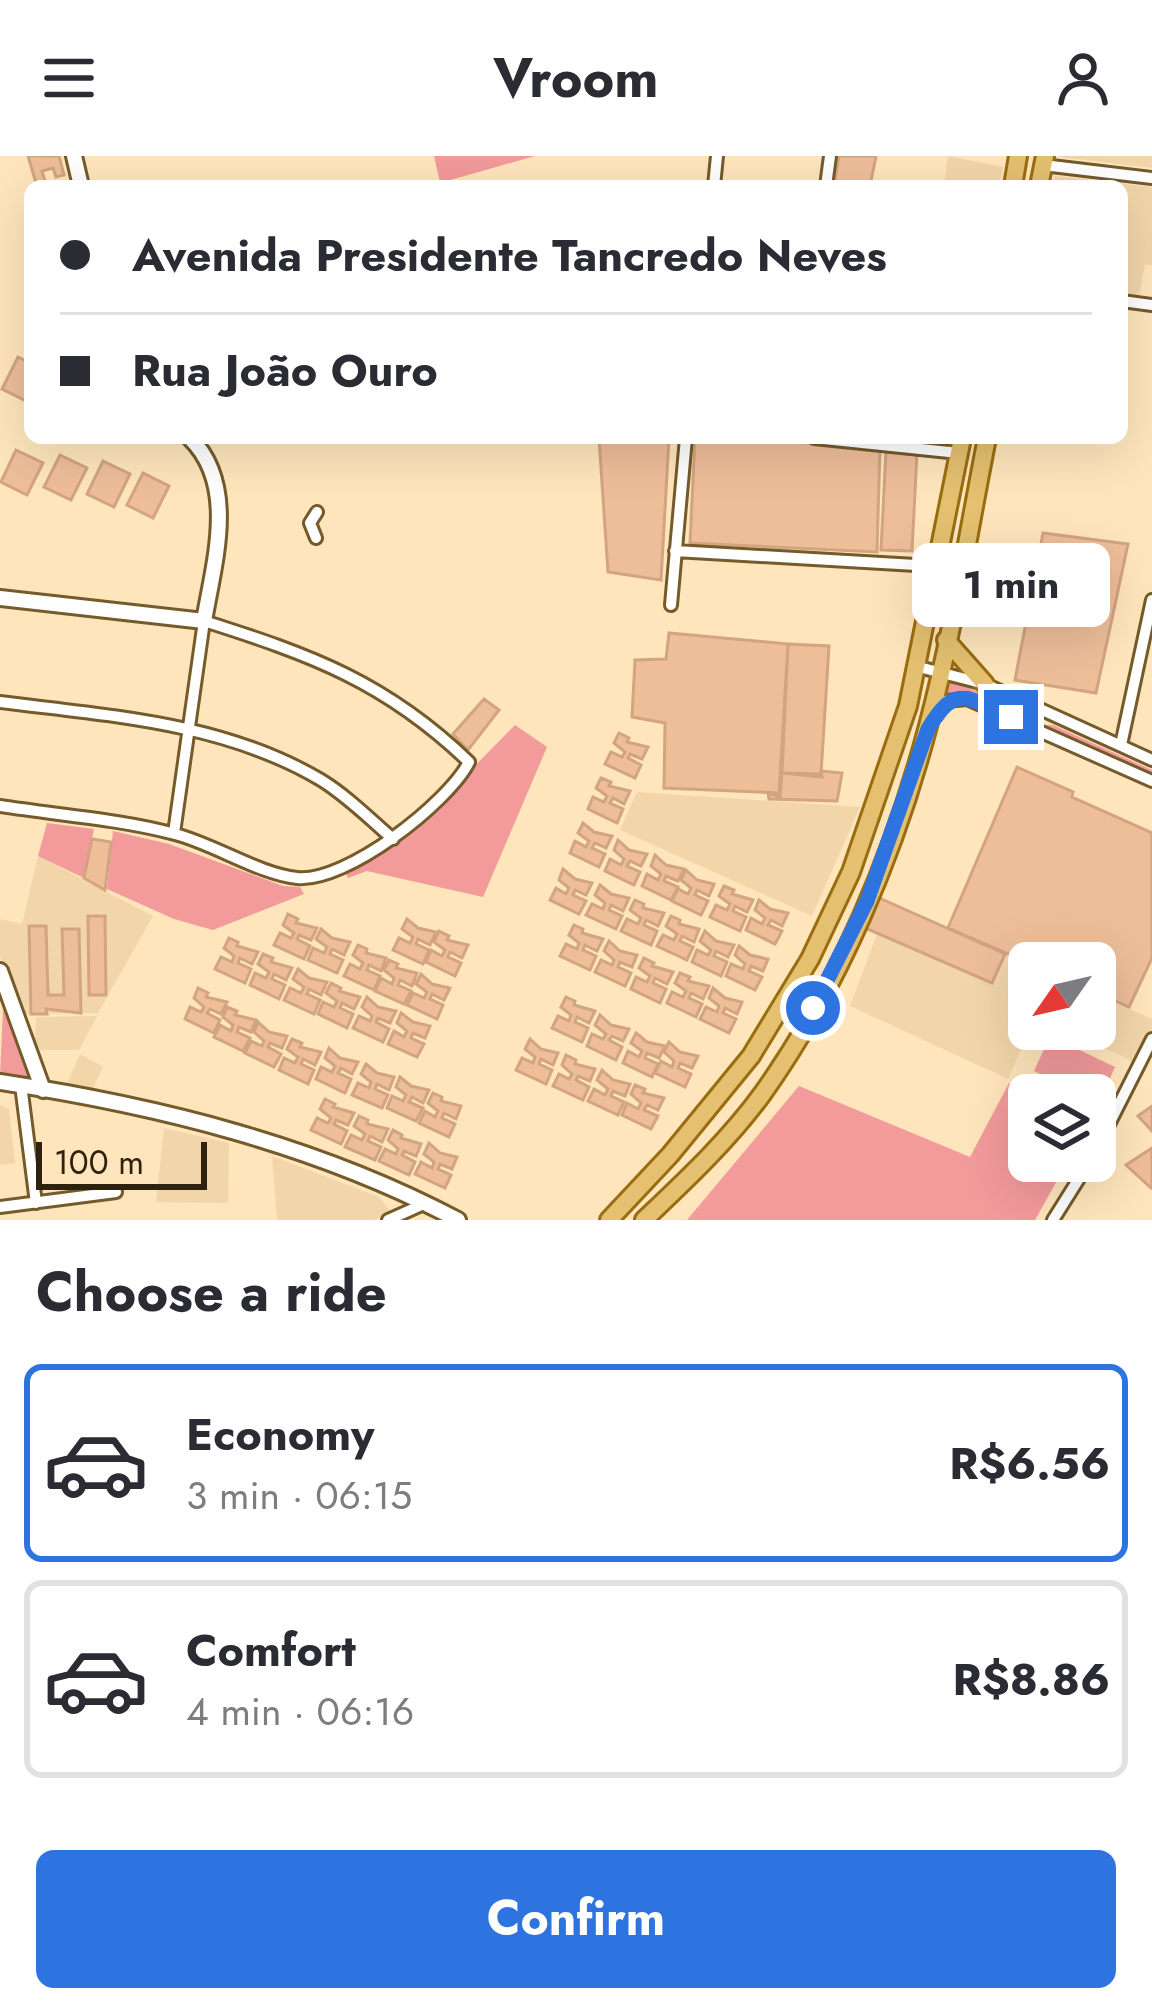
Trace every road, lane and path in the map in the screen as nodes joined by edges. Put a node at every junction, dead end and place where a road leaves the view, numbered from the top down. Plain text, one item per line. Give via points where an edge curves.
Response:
1 (1008, 156) edge
2 (1018, 157) edge
3 (1044, 160) edge
4 (1152, 178) edge
5 (195, 444) edge
6 (685, 444) edge
7 (986, 444) edge
8 (961, 445) edge
9 (317, 512) dead end
10 (316, 538) dead end
11 (675, 551) junction
12 (934, 566) junction
13 (0, 598) edge
14 (1152, 600) edge
15 (671, 605) dead end
16 (204, 621) junction
17 (1148, 635) edge
18 (946, 640) junction
19 (915, 666) junction
20 (942, 671) junction
21 (985, 684) junction
22 (0, 702) edge
23 (1043, 711) junction
24 (189, 727) junction
25 (1034, 727) junction
26 (928, 729) junction
27 (1121, 745) junction
28 (1152, 760) edge
29 (1152, 782) edge
30 (0, 806) edge
31 (173, 833) junction
32 (393, 838) junction
33 (0, 971) edge
34 (4, 991) edge
35 (1152, 1039) edge
36 (0, 1082) edge
37 (21, 1085) junction
38 (43, 1090) junction
39 (1116, 1110) edge
40 (1077, 1182) edge
41 (116, 1192) dead end
42 (36, 1203) junction
43 (426, 1203) junction
44 (0, 1207) edge
45 (388, 1220) edge
46 (458, 1220) edge
47 (609, 1220) edge
48 (644, 1220) edge
49 (1053, 1220) edge

1 - 2 street
3 - 4 street
5 - 16 street via 217,484
6 - 11 street
7 - 18 main road
8 - 12 main road
9 - 10 street via 310,523
11 - 12 street
11 - 15 street
12 - 19 main road
13 - 16 street
14 - 17 street
16 - 24 street
16 - 32 street via 353,675 469,762
17 - 27 street
18 - 20 main road
18 - 21 main road
19 - 20 street
19 - 47 main road via 884,786 810,959 751,1056
20 - 21 street
20 - 26 main road
21 - 23 street
22 - 24 street
23 - 25 street
23 - 27 street
24 - 31 street
24 - 32 street via 317,778
25 - 26 street via 958,698
25 - 29 street
26 - 48 main road via 867,901 800,1033 730,1134
27 - 28 street
30 - 31 street
31 - 32 street via 299,879
33 - 34 street
34 - 38 street
35 - 39 street
36 - 37 street
37 - 38 street
37 - 42 street
38 - 43 street via 258,1137
40 - 49 street
41 - 42 street
42 - 44 street
43 - 45 street
43 - 46 street

